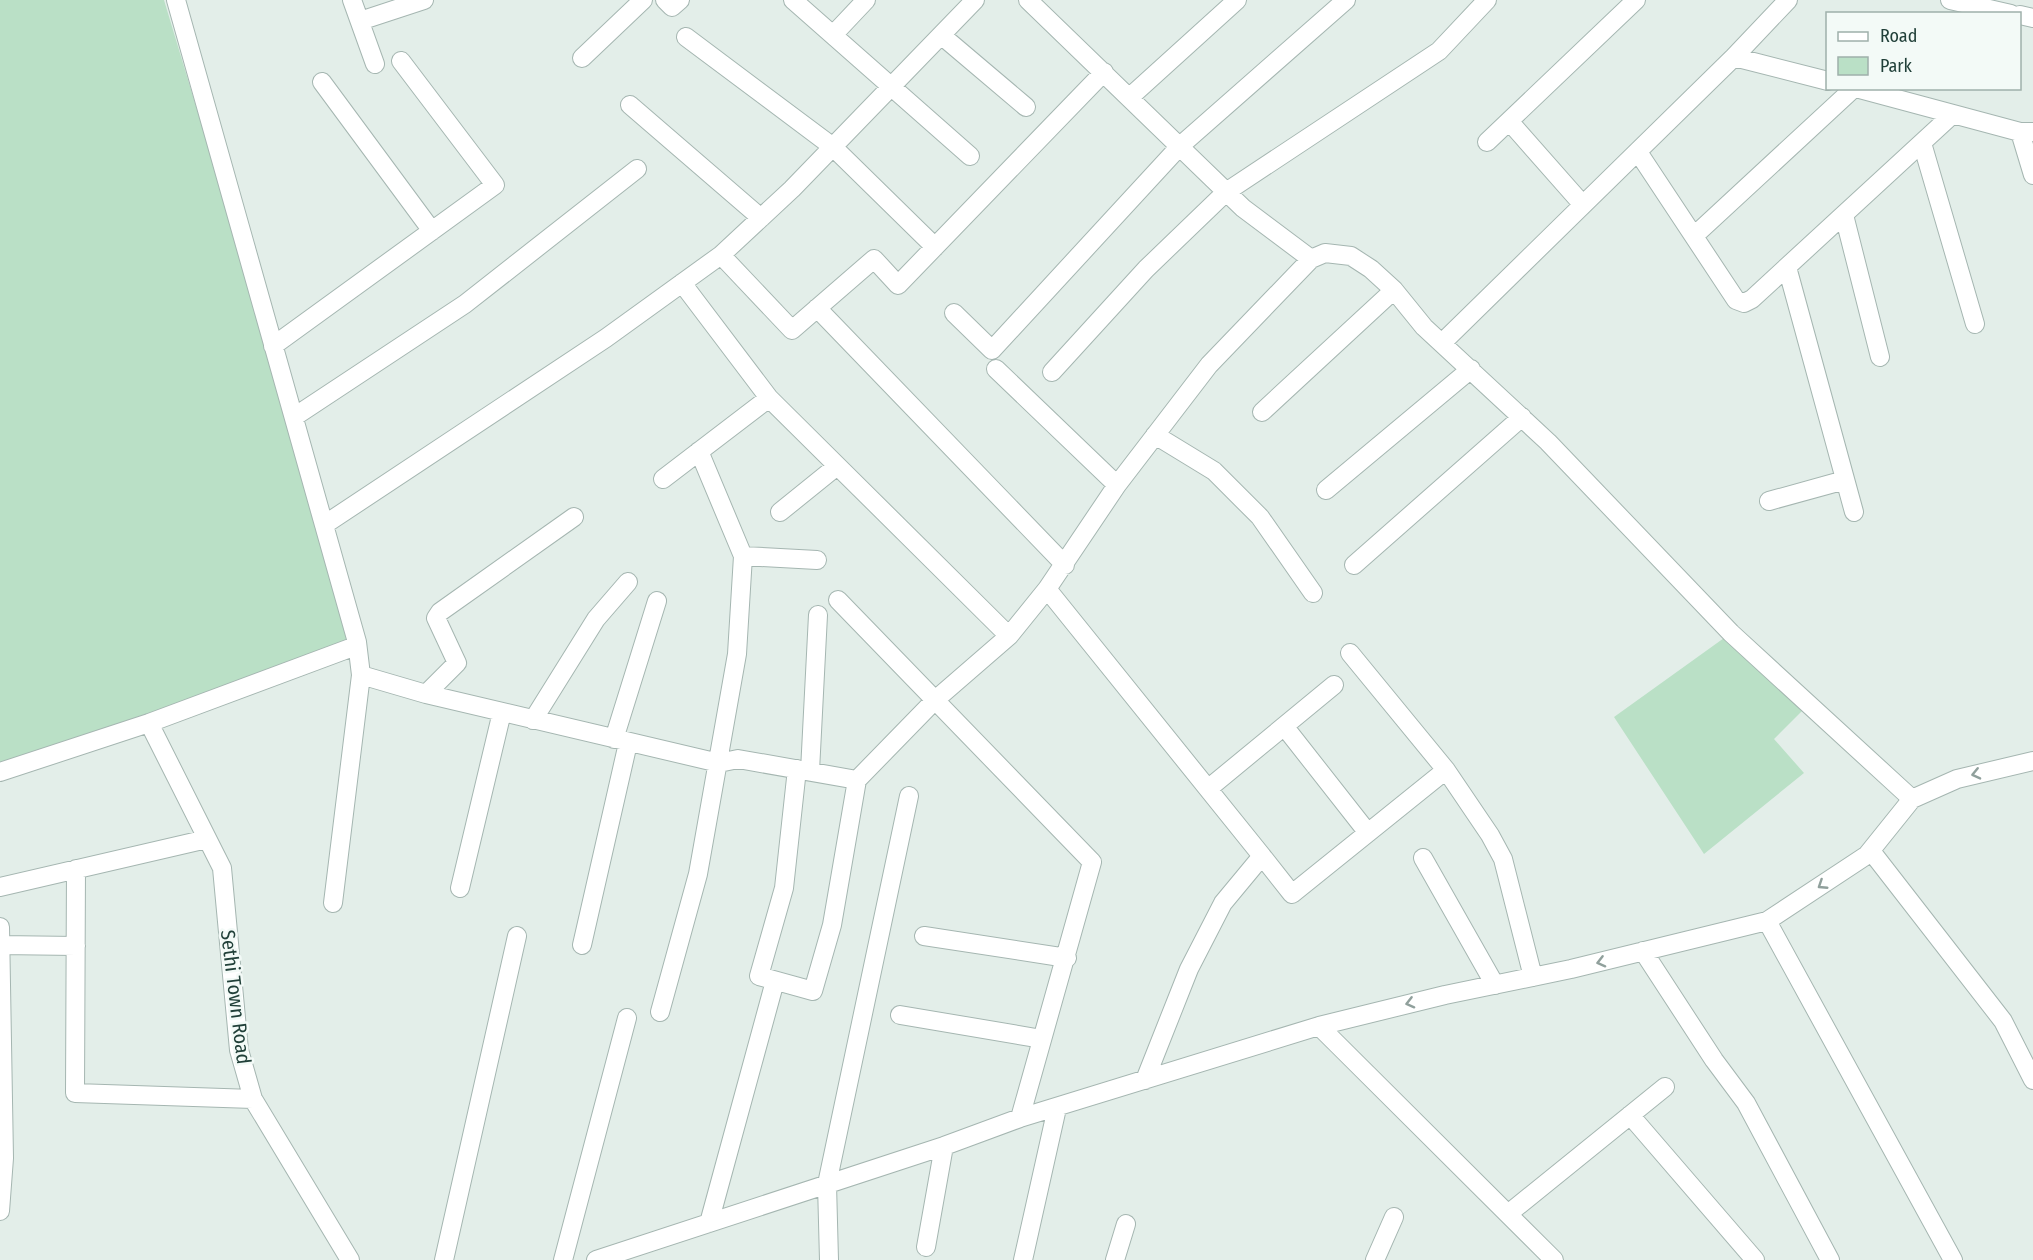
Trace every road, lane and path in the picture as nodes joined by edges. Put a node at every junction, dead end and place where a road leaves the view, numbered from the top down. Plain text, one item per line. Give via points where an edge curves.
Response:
1 (176, 0) edge
2 (352, 0) edge
3 (424, 0) edge
4 (643, 0) edge
5 (665, 0) edge
6 (681, 0) edge
7 (793, 0) edge
8 (866, 0) edge
9 (975, 0) edge
10 (1028, 0) edge
11 (1237, 0) edge
12 (1346, 0) edge
13 (1487, 0) edge
14 (1636, 0) edge
15 (1788, 0) edge
16 (1950, 0) edge
17 (2002, 12) edge
18 (360, 21) junction
19 (833, 35) junction
20 (941, 35) junction
21 (686, 37) dead end
22 (1734, 57) junction
23 (582, 58) dead end
24 (401, 61) dead end
25 (375, 64) dead end
26 (1104, 72) junction
27 (1826, 81) edge
28 (322, 82) dead end
29 (891, 86) junction
30 (1853, 90) edge
31 (1863, 90) edge
32 (1130, 97) junction
33 (630, 105) dead end
34 (1026, 107) dead end
35 (1953, 114) junction
36 (1509, 121) junction
37 (2026, 132) edge
38 (1487, 142) dead end
39 (1923, 143) junction
40 (1180, 146) junction
41 (833, 147) junction
42 (1638, 152) junction
43 (970, 156) dead end
44 (637, 170) dead end
45 (2033, 175) edge
46 (1226, 192) junction
47 (1583, 205) junction
48 (1844, 215) junction
49 (761, 218) junction
50 (432, 231) junction
51 (1694, 236) junction
52 (935, 247) junction
53 (721, 255) junction
54 (1311, 259) junction
55 (1787, 267) junction
56 (682, 283) junction
57 (1394, 290) junction
58 (817, 308) junction
59 (954, 313) dead end
60 (1975, 324) dead end
61 (1443, 342) junction
62 (273, 346) junction
63 (1880, 357) dead end
64 (996, 369) dead end
65 (1471, 369) junction
66 (1052, 372) dead end
67 (770, 398) junction
68 (1262, 412) dead end
69 (294, 417) junction
70 (1522, 417) junction
71 (1155, 435) junction
72 (699, 451) junction
73 (837, 466) junction
74 (663, 478) dead end
75 (1845, 480) junction
76 (1117, 485) junction
77 (1326, 490) dead end
78 (1768, 501) dead end
79 (780, 512) dead end
80 (1854, 512) dead end
81 (574, 517) dead end
82 (324, 525) junction
83 (743, 556) junction
84 (817, 560) dead end
85 (1065, 565) junction
86 (1354, 565) dead end
87 (628, 582) dead end
88 (1047, 590) junction
89 (1312, 593) dead end
90 (657, 600) dead end
91 (838, 600) dead end
92 (818, 615) dead end
93 (1009, 636) junction
94 (357, 642) junction
95 (1350, 652) dead end
96 (361, 675) junction
97 (1334, 685) dead end
98 (426, 694) junction
99 (934, 701) junction
100 (502, 712) junction
101 (533, 720) junction
102 (149, 723) junction
103 (1284, 726) junction
104 (621, 741) junction
105 (2033, 761) edge
106 (719, 763) junction
107 (804, 770) junction
108 (1446, 770) junction
109 (0, 772) edge
110 (857, 780) junction
111 (1209, 788) junction
112 (909, 796) dead end
113 (1912, 799) junction
114 (1368, 833) junction
115 (207, 839) junction
116 (1871, 851) junction
117 (1262, 856) junction
118 (1423, 858) dead end
119 (76, 869) junction
120 (0, 887) edge
121 (460, 888) dead end
122 (333, 903) dead end
123 (1767, 921) junction
124 (0, 927) edge
125 (517, 936) dead end
126 (924, 936) dead end
127 (0, 945) edge
128 (582, 945) dead end
129 (76, 946) junction
130 (1643, 951) junction
131 (1067, 958) junction
132 (1533, 977) junction
133 (775, 981) junction
134 (1495, 985) junction
135 (660, 1012) dead end
136 (900, 1015) dead end
137 (627, 1018) dead end
138 (1319, 1026) junction
139 (1042, 1039) junction
140 (2025, 1045) edge
141 (1145, 1080) junction
142 (2033, 1080) edge
143 (1, 1087) edge
144 (1665, 1087) dead end
145 (253, 1099) junction
146 (1056, 1108) junction
147 (1630, 1115) junction
148 (1020, 1118) junction
149 (944, 1146) junction
150 (827, 1184) junction
151 (0, 1211) edge
152 (1508, 1214) junction
153 (1394, 1217) dead end
154 (709, 1223) junction
155 (1126, 1224) dead end
156 (926, 1246) dead end
157 (1534, 1252) edge
158 (350, 1260) edge
159 (444, 1260) edge
160 (563, 1260) edge
161 (596, 1260) edge
162 (829, 1260) edge
163 (1023, 1260) edge
164 (1115, 1260) edge
165 (1375, 1260) edge
166 (1554, 1260) edge
167 (1755, 1260) edge
168 (1830, 1260) edge
169 (1953, 1260) edge

1 - 62 street
2 - 18 street
3 - 18 street
4 - 23 street
5 - 6 street via 672,7
7 - 19 street
8 - 19 street
9 - 20 street
10 - 26 street
11 - 32 street
12 - 40 street
13 - 46 street via 1439,51
14 - 36 street
15 - 22 street
16 - 17 street
18 - 25 street
19 - 29 street
20 - 29 street
20 - 34 street
21 - 41 street
22 - 27 street
22 - 42 street
24 - 50 street via 495,185
26 - 32 street
26 - 52 street
28 - 50 street
29 - 41 street
29 - 43 street
30 - 51 street
31 - 35 street
32 - 40 street
33 - 49 street
35 - 37 street
35 - 39 street
36 - 38 street
36 - 47 street
37 - 45 street
39 - 48 street
39 - 60 street
40 - 46 street
40 - 59 street via 992,350
41 - 49 street
41 - 52 street
42 - 47 street
42 - 51 street
44 - 69 street via 465,304
46 - 54 street
46 - 66 street via 1146,269
47 - 61 street
48 - 55 street
48 - 63 street
49 - 53 street
50 - 62 street
51 - 55 street via 1736,300 1744,303
52 - 58 street via 898,285 874,259
53 - 56 street
53 - 58 street via 792,330
54 - 57 street via 1325,253 1351,256
54 - 71 street via 1209,365
55 - 75 street
56 - 67 street
56 - 82 street via 606,338
57 - 61 street via 1424,327
57 - 68 street
58 - 85 street
61 - 65 street
62 - 69 street
64 - 76 street
65 - 70 street
65 - 77 street
67 - 72 street
67 - 73 street
69 - 82 street
70 - 86 street
70 - 113 street via 1731,633
71 - 76 street
71 - 89 street via 1214,471 1252,509
72 - 74 street
72 - 83 street
73 - 79 street
73 - 93 street
75 - 78 street
75 - 80 street
76 - 85 street
81 - 98 street via 440,612 436,618 457,663
82 - 94 street
83 - 84 street
83 - 106 street via 737,654
85 - 88 street
87 - 101 street via 596,619
88 - 93 street
88 - 111 street
90 - 104 street
91 - 99 street
92 - 107 street
93 - 99 street
94 - 96 street
94 - 102 street via 354,647
95 - 108 street
96 - 98 street
96 - 122 street
97 - 103 street
98 - 100 street
99 - 110 street
99 - 131 street via 1092,862
100 - 101 street
100 - 121 street
101 - 104 street
102 - 109 street
102 - 115 street, Sethi Town Road
103 - 111 street
103 - 114 street
104 - 106 street
104 - 128 street
105 -> 113 street via 1956,779
106 - 107 street via 738,759
106 - 135 street via 698,874
107 - 110 street
107 - 133 street via 784,888 759,976
108 - 114 street
108 - 132 street via 1503,859
110 - 133 street via 832,925 813,991
111 - 117 street
112 - 150 street
113 - 116 street
114 - 117 street via 1292,894
115 - 119 street
115 - 145 street, Sethi Town Road via 222,868 239,1050
116 -> 123 street
116 - 140 street
117 - 141 street via 1223,903 1189,969
118 - 134 street
119 - 120 street
119 - 129 street
123 - 130 street
123 - 169 street
124 - 127 street
125 - 159 street
126 - 131 street
127 - 129 street
127 - 143 street
129 - 145 street via 75,1093
130 -> 132 street
130 - 168 street via 1746,1103
131 - 139 street
132 - 134 street
133 - 154 street
134 -> 138 street
136 - 139 street
137 - 160 street
138 - 141 street
138 - 152 street
139 - 148 street
140 - 142 street
141 - 146 street
143 - 151 street via 4,1158
144 - 147 street
145 - 158 street, Sethi Town Road
146 - 148 street
146 - 163 street
147 - 152 street
147 - 167 street
148 - 149 street
149 - 150 street
149 - 156 street
150 - 154 street
150 - 162 street
152 - 157 street
153 - 165 street
154 - 161 street
155 - 164 street
157 - 166 street

